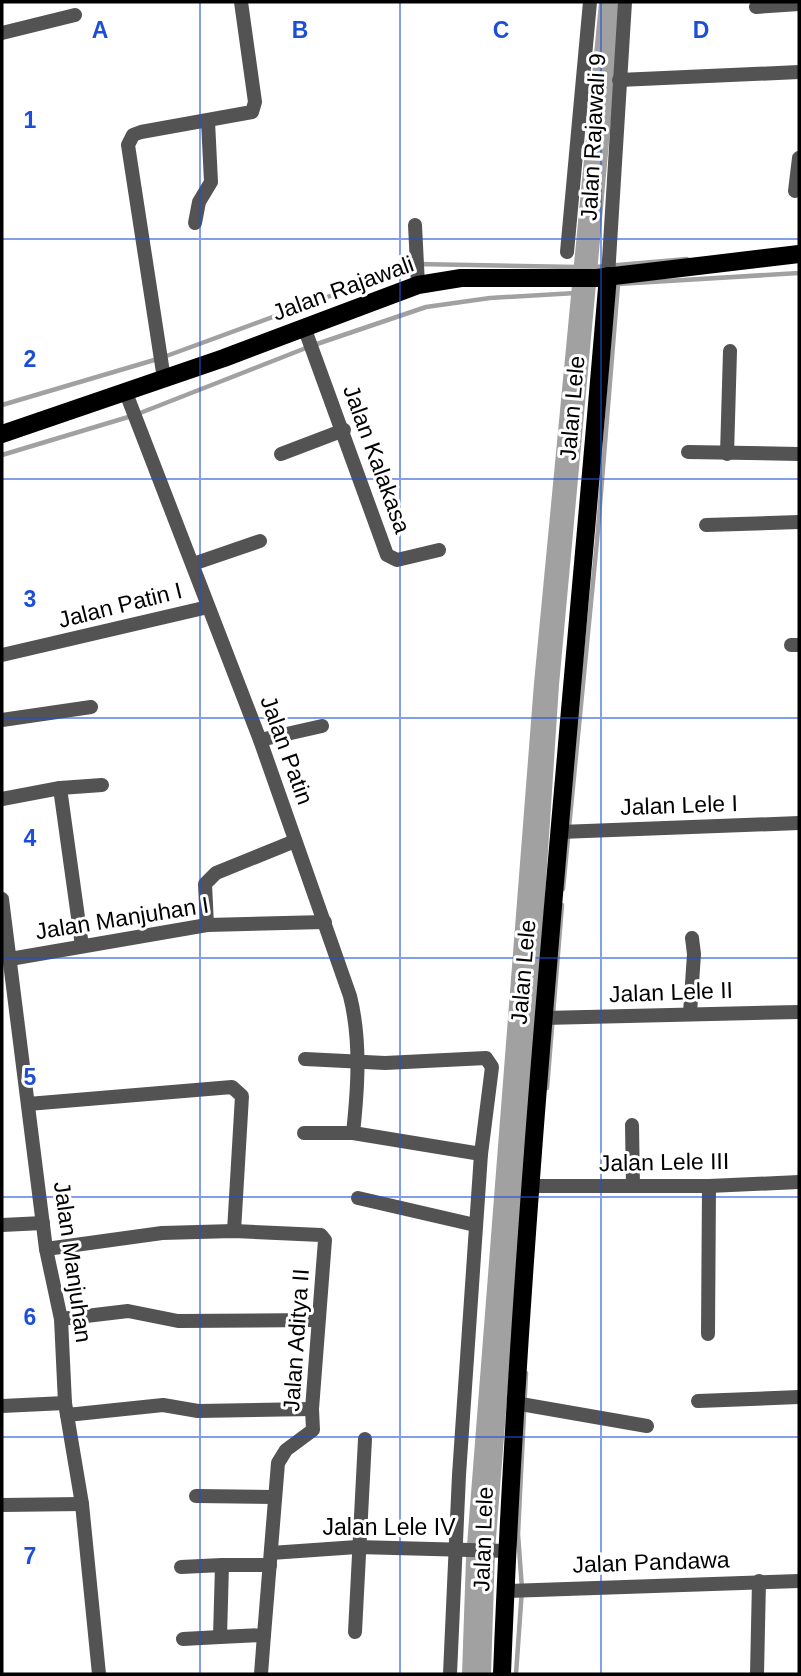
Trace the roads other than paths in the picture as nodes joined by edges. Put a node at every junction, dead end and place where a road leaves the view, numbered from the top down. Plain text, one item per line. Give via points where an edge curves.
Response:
1 (241, 2) edge
2 (590, 2) edge
3 (625, 2) edge
4 (799, 4) edge
5 (756, 7) dead end
6 (75, 15) dead end
7 (2, 33) edge
8 (799, 72) edge
9 (619, 80) junction
10 (208, 121) junction
11 (799, 158) edge
12 (795, 191) dead end
13 (195, 223) dead end
14 (415, 225) dead end
15 (567, 253) dead end
16 (799, 254) edge
17 (603, 277) junction
18 (418, 285) junction
19 (304, 327) junction
20 (730, 351) dead end
21 (164, 379) junction
22 (126, 393) junction
23 (344, 430) junction
24 (2, 434) edge
25 (688, 452) dead end
26 (281, 454) dead end
27 (727, 454) junction
28 (799, 454) edge
29 (799, 520) edge
30 (706, 525) dead end
31 (260, 541) dead end
32 (439, 550) dead end
33 (193, 564) junction
34 (208, 607) junction
35 (2, 655) edge
36 (91, 707) dead end
37 (2, 720) edge
38 (322, 726) dead end
39 (260, 740) junction
40 (102, 785) dead end
41 (60, 788) junction
42 (2, 799) edge
43 (799, 823) edge
44 (560, 832) junction
45 (295, 841) junction
46 (2, 899) edge
47 (325, 922) junction
48 (207, 925) junction
49 (692, 938) dead end
50 (82, 946) junction
51 (10, 959) junction
52 (7, 985) edge
53 (799, 1012) edge
54 (690, 1013) junction
55 (544, 1018) junction
56 (305, 1059) dead end
57 (357, 1062) junction
58 (28, 1104) junction
59 (632, 1125) dead end
60 (304, 1133) dead end
61 (353, 1133) junction
62 (481, 1154) junction
63 (799, 1182) edge
64 (529, 1186) junction
65 (633, 1186) junction
66 (709, 1186) junction
67 (358, 1198) dead end
68 (43, 1223) junction
69 (2, 1225) edge
70 (475, 1225) junction
71 (234, 1231) junction
72 (46, 1249) junction
73 (61, 1319) junction
74 (318, 1320) junction
75 (708, 1334) dead end
76 (799, 1397) edge
77 (698, 1401) dead end
78 (515, 1403) junction
79 (2, 1406) edge
80 (66, 1409) junction
81 (312, 1409) junction
82 (647, 1426) dead end
83 (365, 1439) dead end
84 (196, 1496) dead end
85 (274, 1497) junction
86 (82, 1504) junction
87 (2, 1505) edge
88 (357, 1547) junction
89 (461, 1550) junction
90 (501, 1551) junction
91 (271, 1559) junction
92 (222, 1565) junction
93 (181, 1567) dead end
94 (759, 1581) junction
95 (799, 1581) edge
96 (505, 1591) junction
97 (355, 1632) dead end
98 (264, 1635) junction
99 (220, 1637) junction
100 (183, 1639) dead end
101 (99, 1674) edge
102 (261, 1674) edge
103 (450, 1674) edge
104 (502, 1674) edge
105 (757, 1674) edge

1 - 10 street via 255,102 250,113
2 - 15 street
3 - 9 street, Jalan Rajawali 9
4 - 5 street
6 - 7 street
8 - 9 street
9 - 17 street, Jalan Rajawali 9
10 - 13 street via 211,182 199,202
10 - 21 street via 141,132 133,135 128,145
11 - 12 street
14 - 18 street
16 - 17 main road, Jalan Rajawali
17 - 18 main road, Jalan Rajawali via 461,278
17 - 44 main road, Jalan Lele
18 - 19 main road, Jalan Rajawali
19 - 21 main road, Jalan Rajawali
19 - 23 street, Jalan Kalakasa
20 - 27 street
21 - 22 main road, Jalan Rajawali
22 - 24 main road, Jalan Rajawali
22 - 33 street, Jalan Patin
23 - 26 street
23 - 32 street, Jalan Kalakasa via 387,555 397,560
25 - 27 street
27 - 28 street
29 - 30 street
31 - 33 street
33 - 34 street, Jalan Patin
34 - 35 street, Jalan Patin I
34 - 39 street, Jalan Patin
36 - 37 street
38 - 39 street
39 - 45 street, Jalan Patin
40 - 41 street
41 - 42 street
41 - 50 street
43 - 44 street, Jalan Lele I
44 - 55 main road, Jalan Lele
45 - 47 street, Jalan Patin
45 - 48 street via 216,873 205,884
46 - 51 street, Jalan Manjuhan
47 - 48 street, Jalan Manjuhan I
47 - 57 street, Jalan Patin via 355,1016
48 - 50 street, Jalan Manjuhan I
49 - 54 street
50 - 51 street, Jalan Manjuhan I
51 - 52 street, Jalan Manjuhan
52 - 58 street, Jalan Manjuhan
53 - 54 street, Jalan Lele II
54 - 55 street, Jalan Lele II
55 - 64 main road, Jalan Lele
56 - 57 street
57 - 61 street, Jalan Patin
57 - 62 street via 486,1058 492,1067
58 - 68 street, Jalan Manjuhan
58 - 71 street via 232,1087 242,1096
59 - 65 street
60 - 61 street
61 - 62 street
62 - 70 street
63 - 66 street, Jalan Lele III
64 - 65 street, Jalan Lele III
64 - 78 main road, Jalan Lele
65 - 66 street, Jalan Lele III
66 - 75 street
67 - 70 street
68 - 69 street
68 - 72 street, Jalan Manjuhan
70 - 89 street
71 - 72 street, Jalan Aditya II via 162,1233
71 - 74 street, Jalan Aditya II via 321,1235 326,1245
72 - 73 street, Jalan Manjuhan
73 - 74 street via 128,1311 178,1321
73 - 80 street, Jalan Manjuhan
74 - 81 street, Jalan Aditya II
76 - 77 street
78 - 82 street
78 - 90 main road, Jalan Lele
79 - 80 street
80 - 81 street via 163,1405 198,1410
80 - 86 street, Jalan Manjuhan
81 - 85 street, Jalan Aditya II via 313,1430 281,1455
83 - 88 street
84 - 85 street
85 - 91 street, Jalan Aditya II
86 - 87 street
86 - 101 street, Jalan Manjuhan
88 - 89 street, Jalan Lele IV
88 - 91 street, Jalan Lele IV
88 - 97 street
89 - 90 street, Jalan Lele IV
89 - 103 street
90 - 96 main road, Jalan Lele
91 - 92 street, Jalan Lele IV
91 - 98 street, Jalan Aditya II
92 - 93 street
92 - 99 street
94 - 95 street, Jalan Pandawa
94 - 96 street, Jalan Pandawa
94 - 105 street
96 - 104 main road, Jalan Lele
98 - 99 street
98 - 102 street, Jalan Aditya II
99 - 100 street

